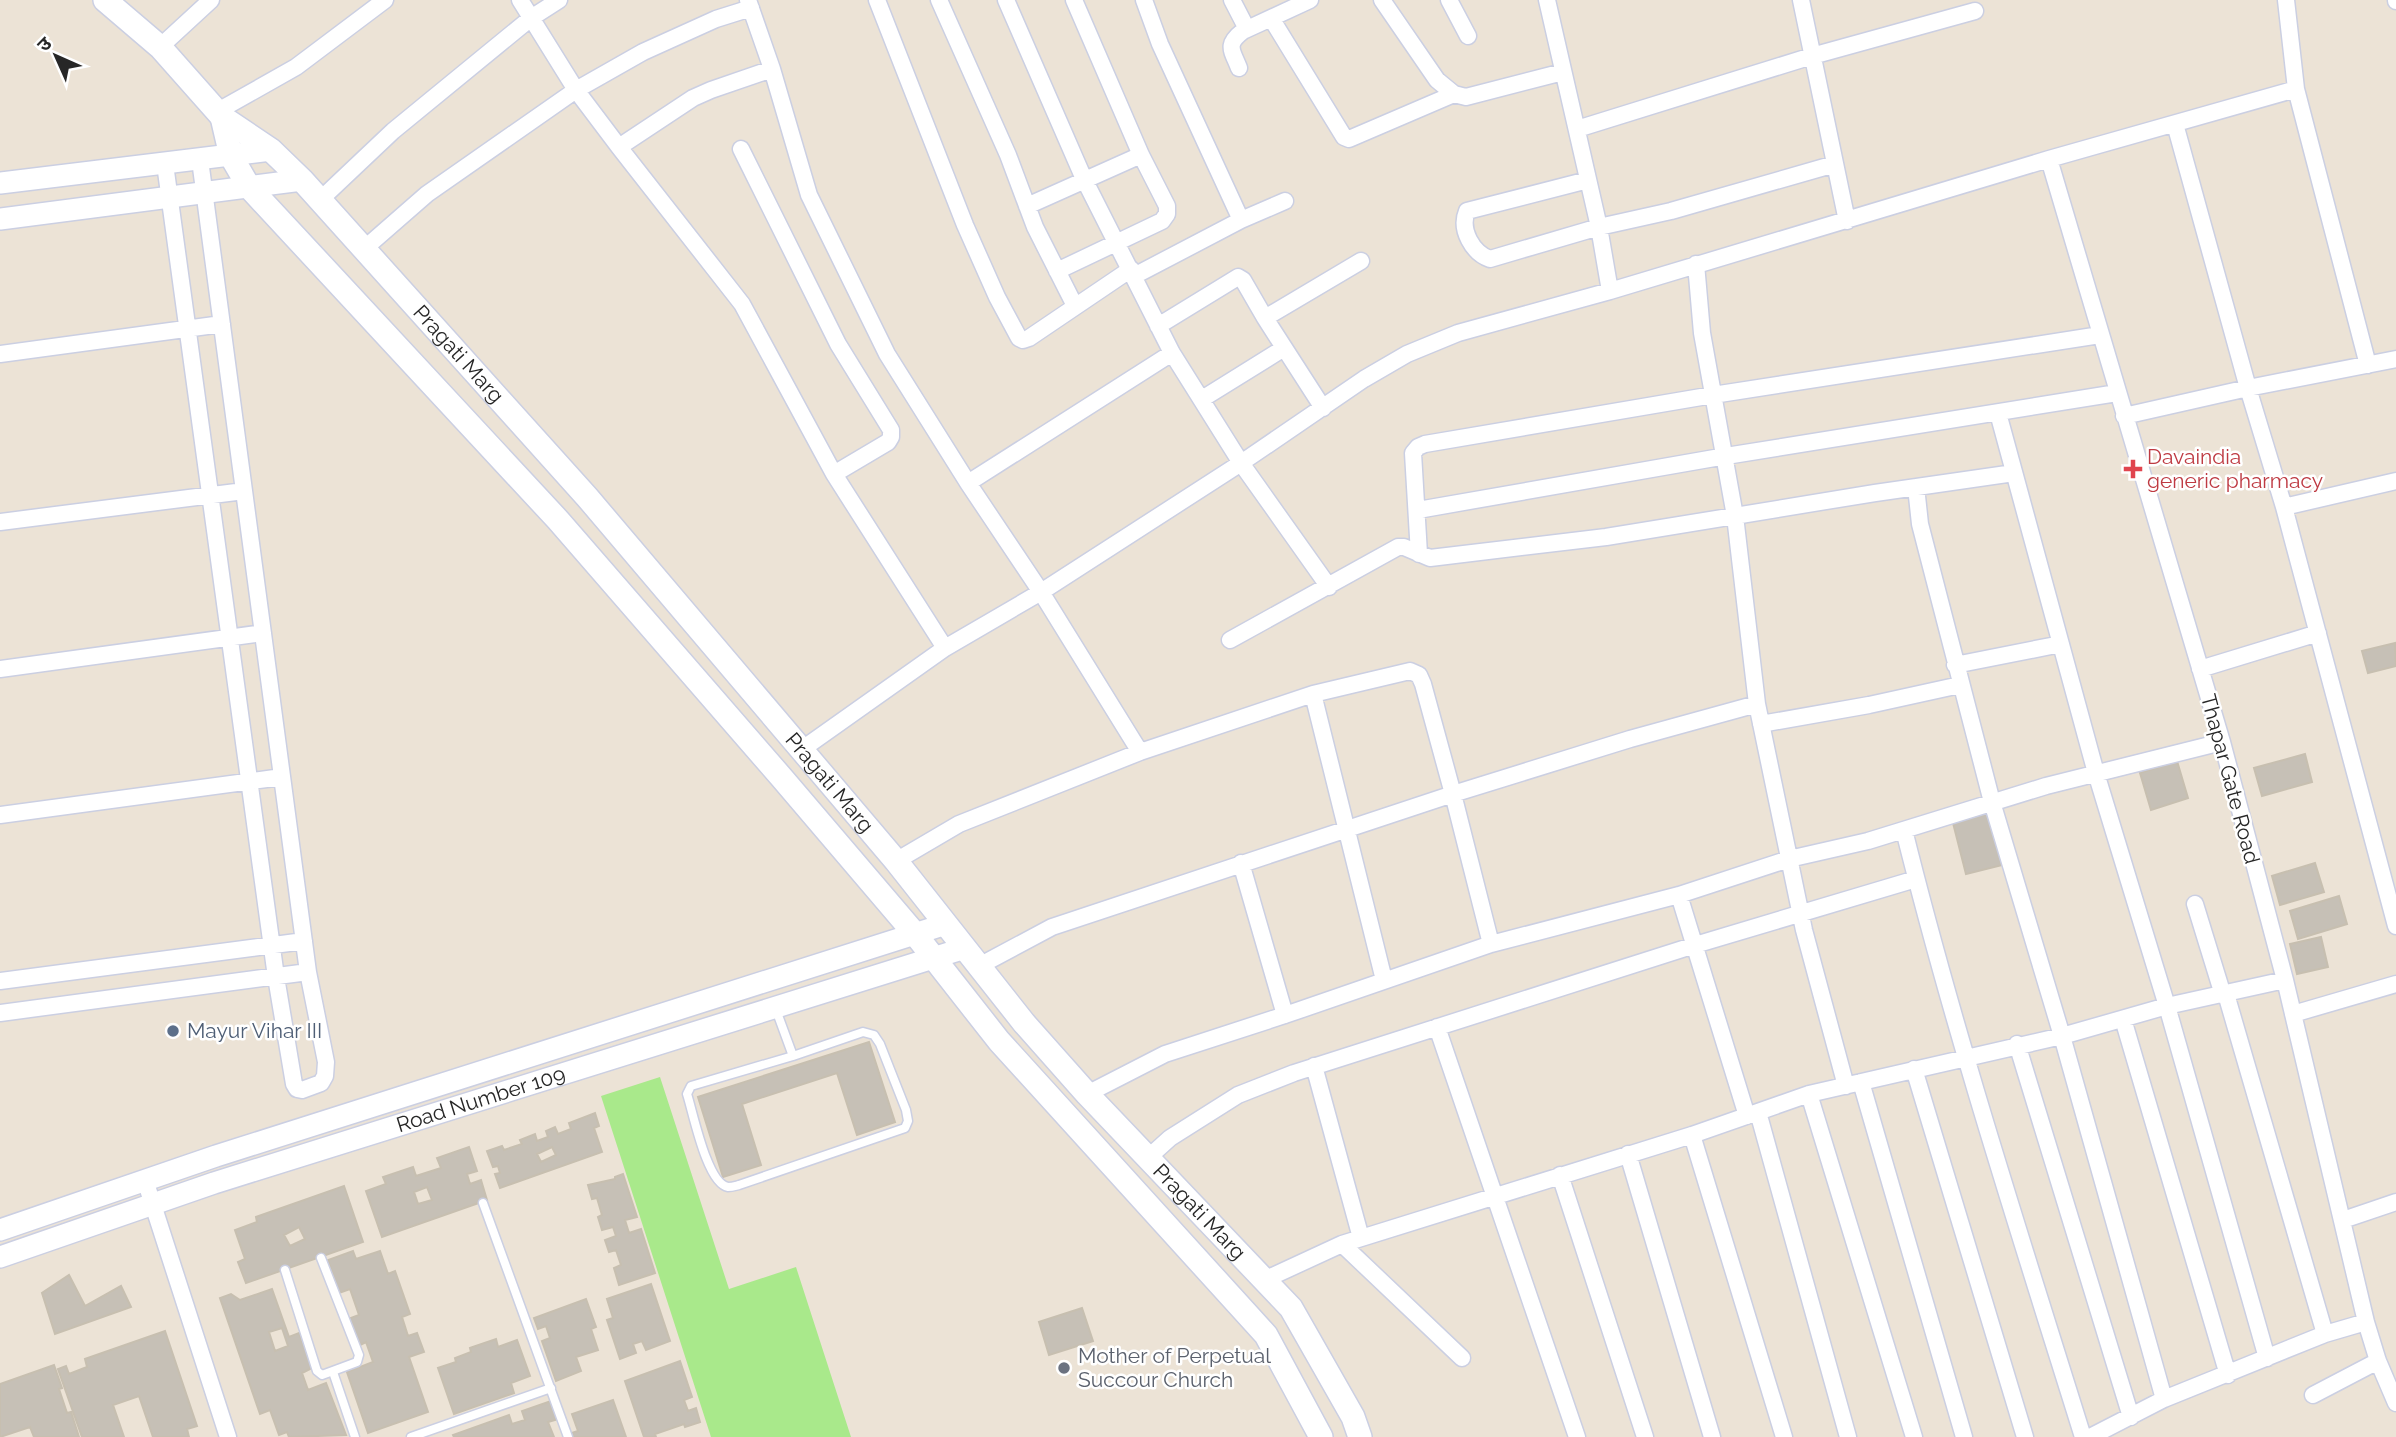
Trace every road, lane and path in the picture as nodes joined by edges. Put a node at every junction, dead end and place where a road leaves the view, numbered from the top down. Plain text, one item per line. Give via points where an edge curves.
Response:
1 (211, 0) edge
2 (385, 0) edge
3 (520, 0) edge
4 (559, 0) edge
5 (877, 0) edge
6 (939, 0) edge
7 (1006, 0) edge
8 (1074, 0) edge
9 (1144, 0) edge
10 (1232, 0) edge
11 (1310, 0) edge
12 (1382, 0) edge
13 (1449, 0) edge
14 (1547, 0) edge
15 (1801, 0) edge
16 (2286, 0) edge
17 (115, 2) edge
18 (749, 4) edge
19 (1975, 11) dead end
20 (531, 18) junction
21 (1271, 18) junction
22 (1247, 29) junction
23 (1468, 36) dead end
24 (160, 47) junction
25 (1812, 56) junction
26 (1239, 68) dead end
27 (772, 69) junction
28 (1563, 72) junction
29 (2296, 89) junction
30 (576, 90) junction
31 (1454, 94) junction
32 (220, 114) junction
33 (2175, 124) junction
34 (1577, 129) junction
35 (618, 147) junction
36 (741, 149) dead end
37 (271, 150) junction
38 (1141, 155) junction
39 (232, 156) junction
40 (2049, 159) junction
41 (200, 160) junction
42 (165, 164) junction
43 (1835, 164) junction
44 (1084, 179) junction
45 (302, 180) junction
46 (1588, 180) junction
47 (0, 183) edge
48 (249, 187) junction
49 (205, 193) junction
50 (169, 197) junction
51 (320, 200) junction
52 (1285, 201) dead end
53 (1027, 206) junction
54 (0, 219) edge
55 (1241, 220) junction
56 (1847, 220) junction
57 (1599, 227) junction
58 (1117, 241) junction
59 (364, 249) junction
60 (1361, 261) dead end
61 (1696, 264) junction
62 (1057, 271) junction
63 (1132, 273) junction
64 (1610, 291) junction
65 (1076, 306) junction
66 (1265, 318) junction
67 (222, 324) junction
68 (1158, 326) junction
69 (187, 328) junction
70 (2100, 335) junction
71 (1284, 348) junction
72 (1172, 353) junction
73 (0, 354) edge
74 (2396, 359) edge
75 (2368, 365) junction
76 (2248, 388) junction
77 (2117, 393) junction
78 (1713, 395) junction
79 (1202, 399) junction
80 (1322, 408) junction
81 (1998, 413) junction
82 (2124, 416) junction
83 (1726, 456) junction
84 (1241, 463) junction
85 (2014, 473) junction
86 (834, 474) junction
87 (2396, 481) edge
88 (968, 483) junction
89 (1916, 487) junction
90 (244, 491) junction
91 (210, 495) junction
92 (2284, 507) junction
93 (1418, 510) junction
94 (1735, 516) junction
95 (0, 522) edge
96 (1419, 554) junction
97 (1329, 587) junction
98 (1041, 592) junction
99 (263, 633) junction
100 (2319, 633) junction
101 (230, 638) junction
102 (1230, 640) dead end
103 (2061, 644) junction
104 (945, 648) junction
105 (1955, 665) junction
106 (0, 669) edge
107 (2200, 669) junction
108 (1960, 685) junction
109 (1313, 694) junction
110 (1756, 704) junction
111 (1761, 724) junction
112 (2221, 742) junction
113 (801, 750) junction
114 (1140, 752) junction
115 (2096, 772) junction
116 (282, 777) junction
117 (249, 782) junction
118 (1454, 794) junction
119 (1992, 802) junction
120 (0, 816) edge
121 (1347, 830) junction
122 (1904, 830) junction
123 (1789, 859) junction
124 (897, 861) junction
125 (1241, 863) junction
126 (1916, 879) junction
127 (1679, 895) junction
128 (2195, 904) dead end
129 (2394, 908) edge
130 (1801, 913) junction
131 (946, 924) junction
132 (2396, 926) edge
133 (915, 934) junction
134 (304, 941) junction
135 (1491, 944) junction
136 (1695, 945) junction
137 (272, 946) junction
138 (972, 957) junction
139 (933, 958) junction
140 (308, 972) junction
141 (276, 976) junction
142 (2285, 980) junction
143 (0, 981) edge
144 (1384, 981) junction
145 (2396, 984) edge
146 (2225, 995) junction
147 (2167, 1006) junction
148 (775, 1007) junction
149 (0, 1013) edge
150 (2293, 1014) junction
151 (1285, 1015) junction
152 (2123, 1019) junction
153 (1437, 1027) junction
154 (2062, 1035) junction
155 (2017, 1044) junction
156 (793, 1056) junction
157 (1965, 1057) junction
158 (1314, 1066) junction
159 (1914, 1069) junction
160 (1853, 1084) junction
161 (1087, 1094) junction
162 (1809, 1094) junction
163 (1752, 1114) junction
164 (1692, 1135) junction
165 (1628, 1154) junction
166 (1149, 1157) junction
167 (1560, 1175) junction
168 (145, 1180) junction
169 (1494, 1197) junction
170 (2396, 1202) edge
171 (483, 1203) dead end
172 (153, 1205) junction
173 (2343, 1220) junction
174 (0, 1230) edge
175 (1361, 1238) junction
176 (1342, 1244) junction
177 (0, 1257) edge
178 (321, 1258) dead end
179 (285, 1270) dead end
180 (1264, 1280) junction
181 (2366, 1322) junction
182 (2325, 1334) junction
183 (1462, 1358) dead end
184 (2267, 1358) junction
185 (2378, 1361) junction
186 (333, 1371) junction
187 (2228, 1375) junction
188 (551, 1388) junction
189 (2313, 1395) dead end
190 (2164, 1399) junction
191 (2395, 1399) edge
192 (2131, 1417) junction
193 (228, 1437) edge
194 (355, 1437) edge
195 (411, 1437) edge
196 (568, 1437) edge
197 (1321, 1437) edge
198 (1360, 1437) edge
199 (1577, 1437) edge
200 (1645, 1437) edge
201 (1712, 1437) edge
202 (1784, 1437) edge
203 (1849, 1437) edge
204 (1914, 1437) edge
205 (1964, 1437) edge
206 (2025, 1437) edge
207 (2083, 1437) edge
208 (2090, 1437) edge

1 - 24 street
2 - 32 street via 296,67
3 - 20 street
4 - 20 street
5 - 65 street via 965,225 1016,334 1023,340 1029,338
6 - 53 street
7 - 44 street
8 - 38 street
9 - 55 street
10 - 22 street
11 - 21 street
12 - 31 street via 1437,80
13 - 23 street
14 - 28 street
15 - 25 street
16 - 29 street
17 - 24 main road
18 - 27 street
18 - 30 street via 643,51
19 - 25 street
20 - 30 street
20 - 51 street via 393,131
21 - 22 street
21 - 31 street via 1344,137 1353,138
22 - 26 street via 1231,46
24 - 32 main road
25 - 34 street
25 - 43 street
27 - 35 street via 693,98
27 - 88 street via 809,195 887,354
28 - 31 street via 1466,97
28 - 34 street
29 - 33 street
29 - 75 street
30 - 35 street
30 - 59 street via 426,194
32 - 37 main road, Pragati Marg
32 - 39 main road, Pragati Marg
33 - 40 street
33 - 76 street
34 - 46 street
35 - 86 street via 743,304
36 - 86 street via 838,344 891,430 888,442
37 - 39 street
37 - 45 main road, Pragati Marg
38 - 44 street
38 - 58 street via 1167,214 1162,221
39 - 41 street
39 - 48 main road, Pragati Marg
40 - 56 street
40 - 70 street, Thapar Gate Road
41 - 42 street
41 - 49 street
42 - 47 street
42 - 50 street
43 - 56 street
43 - 57 street
44 - 53 street
44 - 58 street
45 - 48 street
45 - 51 main road, Pragati Marg
46 - 57 street
46 - 57 street via 1467,211 1467,232 1475,251 1490,259
48 - 49 street
48 - 133 main road, Pragati Marg via 558,520
49 - 50 street
49 - 67 street
50 - 54 street
50 - 69 street
51 - 59 main road, Pragati Marg
52 - 55 street
53 - 62 street
55 - 63 street
56 - 61 street
57 - 64 street
58 - 62 street
58 - 63 street
59 - 113 main road, Pragati Marg via 587,497
60 - 66 street
61 - 64 street
61 - 78 street
62 - 65 street
63 - 65 street
63 - 68 street
64 - 80 street via 1458,333 1364,379
66 - 68 street via 1238,277
66 - 71 street
67 - 69 street
67 - 90 street
68 - 72 street
69 - 73 street
69 - 91 street
70 - 77 street, Thapar Gate Road
70 - 78 street
71 - 79 street
71 - 80 street
72 - 79 street
72 - 88 street
74 - 75 street
75 - 76 street
76 - 82 street
76 - 92 street
77 - 81 street
77 - 82 street, Thapar Gate Road
78 - 83 street
78 - 93 street via 1425,444 1413,453
79 - 84 street
80 - 84 street
81 - 83 street
81 - 85 street
82 - 107 street, Thapar Gate Road
83 - 93 street
83 - 94 street
84 - 97 street
84 - 98 street
85 - 89 street
85 - 103 street
86 - 104 street
87 - 92 street
88 - 98 street
89 - 94 street
89 - 105 street via 1920,524
90 - 91 street
90 - 99 street
91 - 95 street
91 - 101 street
92 - 100 street
93 - 96 street
94 - 96 street via 1606,537 1430,558
94 - 110 street
96 - 97 street via 1404,547 1391,550
97 - 102 street
98 - 104 street
98 - 114 street
99 - 101 street
99 - 116 street
100 - 107 street
100 - 129 street
101 - 106 street
101 - 117 street
103 - 105 street
103 - 115 street
104 - 113 street
105 - 108 street
107 - 112 street, Thapar Gate Road
108 - 111 street
108 - 119 street
109 - 114 street
109 - 118 street via 1410,671 1419,675
109 - 121 street
110 - 111 street
110 - 118 street
111 - 123 street
112 - 115 street
112 - 142 street, Thapar Gate Road
113 - 124 main road, Pragati Marg
114 - 124 street via 959,824
115 - 119 street
115 - 147 street
116 - 117 street
116 - 134 street
117 - 120 street
117 - 137 street
118 - 121 street
118 - 135 street
119 - 122 street
119 - 154 street
121 - 125 street
121 - 144 street
122 - 123 street
122 - 126 street
123 - 127 street
123 - 130 street
124 - 131 main road, Pragati Marg
125 - 138 street
125 - 151 street
126 - 130 street
126 - 157 street
127 - 135 street
127 - 136 street
128 - 146 street
129 - 132 street
130 - 136 street
130 - 160 street
131 - 133 street, Road Number 109
131 - 138 main road, Pragati Marg
133 - 139 main road, Pragati Marg
133 - 168 street, Road Number 109
134 - 137 street
134 - 140 street
135 - 144 street
136 - 153 street
136 - 163 street
137 - 141 street
137 - 143 street
138 - 139 street, Road Number 109
138 - 161 main road, Pragati Marg
139 - 148 street, Road Number 109
139 - 197 main road, Pragati Marg via 999,1041 1266,1335
140 - 141 street
140 - 141 street via 326,1062 323,1081 302,1090 293,1084
141 - 149 street
142 - 146 street
142 - 150 street, Thapar Gate Road
144 - 151 street
145 - 150 street
146 - 147 street
146 - 182 street
147 - 152 street
147 - 184 street
148 - 156 lane
148 - 172 street, Road Number 109
150 - 173 street, Thapar Gate Road
151 - 161 street via 1166,1054
152 - 154 street
152 - 187 street
153 - 158 street
153 - 169 street
154 - 155 street
154 - 190 street
155 - 157 street
155 - 192 street
156 - 156 lane via 863,1032 874,1035 906,1110 905,1128 727,1187 709,1168 687,1094 691,1086
157 - 159 street
157 - 207 street
158 - 166 street via 1238,1096 1170,1138
158 - 175 street
159 - 160 street
159 - 206 street
160 - 162 street
160 - 205 street
161 - 166 main road, Pragati Marg
162 - 163 street
162 - 204 street
163 - 164 street
163 - 203 street
164 - 165 street
164 - 202 street
165 - 167 street
165 - 201 street
166 - 180 main road, Pragati Marg
167 - 169 street
167 - 200 street
168 - 172 street
168 - 174 street, Road Number 109
169 - 175 street
169 - 199 street
170 - 173 street
171 - 188 lane
172 - 177 street, Road Number 109
172 - 193 street
173 - 181 street, Thapar Gate Road
175 - 176 street
176 - 180 street
176 - 183 street
178 - 186 lane via 359,1355 357,1362
179 - 186 lane via 317,1371 322,1376
180 - 198 main road, Pragati Marg via 1291,1308
181 - 182 street
181 - 185 street, Thapar Gate Road
182 - 184 street
184 - 187 street
185 - 189 street
185 - 191 street, Thapar Gate Road
186 - 194 lane
187 - 190 street
188 - 195 lane
188 - 196 lane
190 - 192 street
192 - 208 street

